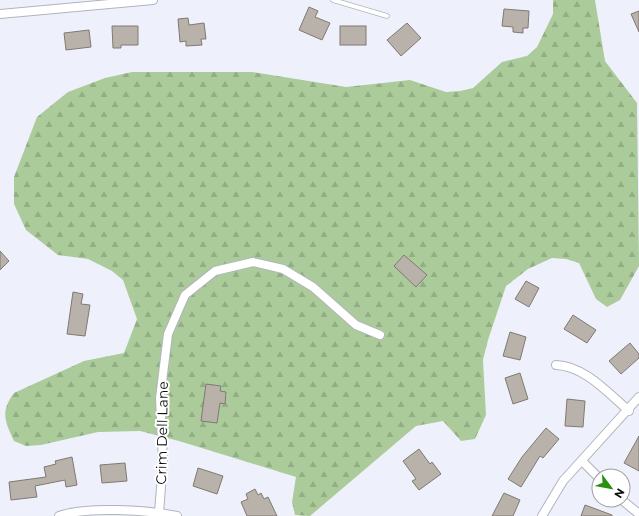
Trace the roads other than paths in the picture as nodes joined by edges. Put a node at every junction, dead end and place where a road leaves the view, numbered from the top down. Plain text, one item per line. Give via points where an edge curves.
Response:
1 (153, 0) edge
2 (334, 0) edge
3 (0, 14) edge
4 (387, 16) dead end
5 (380, 335) dead end
6 (556, 365) dead end
7 (639, 397) edge
8 (628, 411) junction
9 (582, 461) junction
10 (591, 470) edge
11 (631, 507) edge
12 (159, 513) junction
13 (639, 514) edge
14 (59, 516) edge
15 (177, 516) edge
16 (542, 516) edge

1 - 3 street
2 - 4 lane
5 - 12 street, Crim Dell Lane via 356,325 312,287 283,269 253,262 215,271 185,295 168,334 160,398 163,461
6 - 8 street via 574,367 582,372
7 - 8 street
8 - 9 street
9 - 10 street
9 - 16 street via 563,481
11 - 13 street
12 - 14 street via 95,510
12 - 15 street

